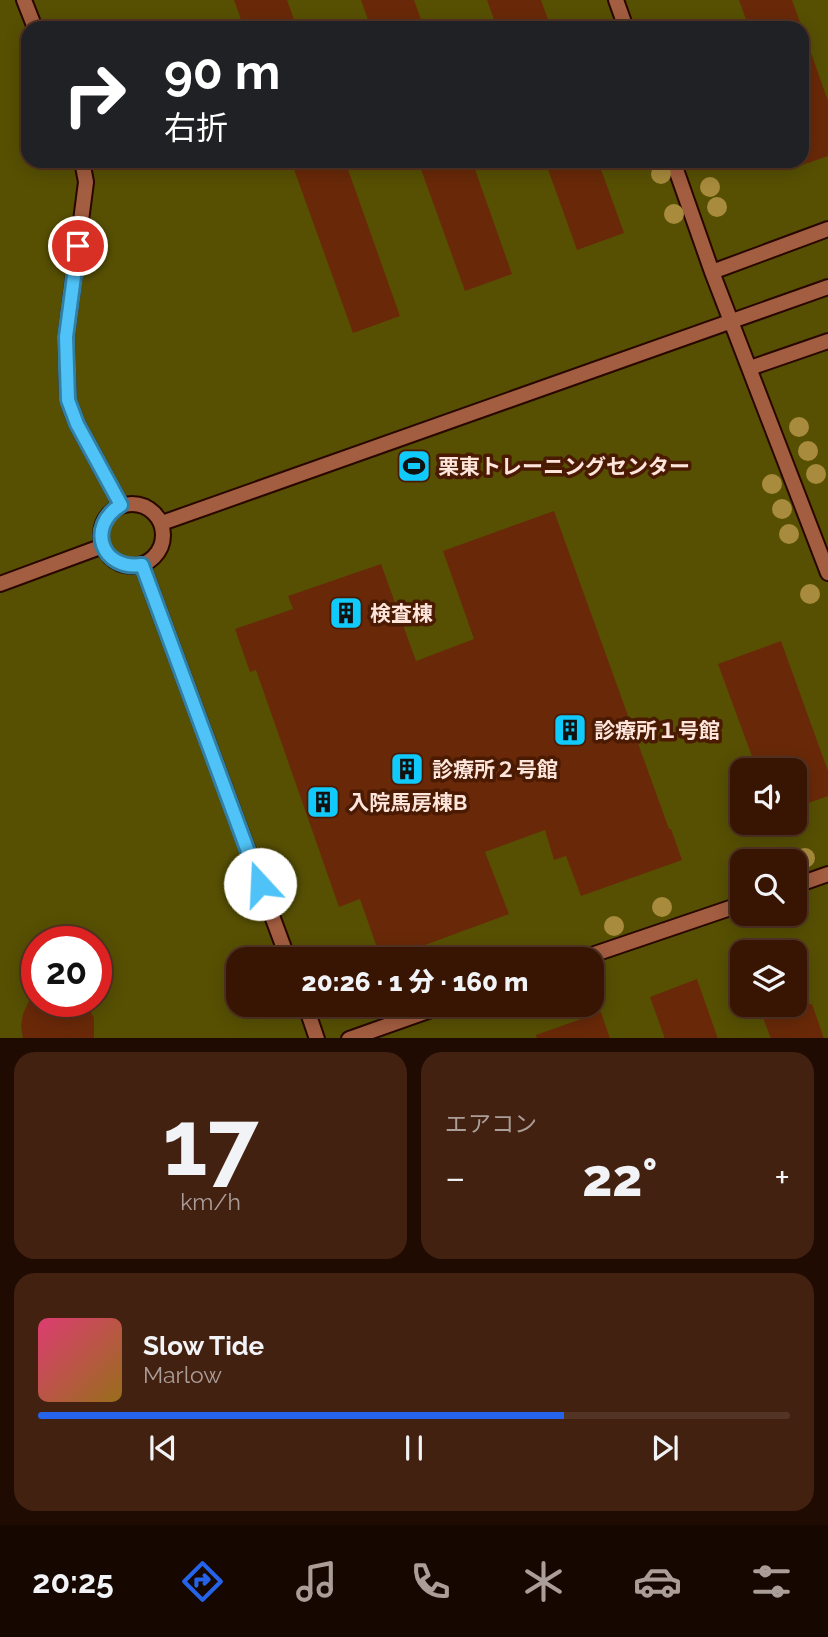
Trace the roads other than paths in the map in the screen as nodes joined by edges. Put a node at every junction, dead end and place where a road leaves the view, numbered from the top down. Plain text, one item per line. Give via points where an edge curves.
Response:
1 (24, 0) edge
2 (616, 0) edge
3 (32, 21) edge
4 (624, 21) edge
5 (83, 168) edge
6 (675, 168) edge
7 (828, 229) edge
8 (712, 272) junction
9 (828, 287) edge
10 (732, 323) junction
11 (828, 341) edge
12 (750, 368) junction
13 (121, 505) junction
14 (162, 523) junction
15 (103, 546) junction
16 (142, 565) junction
17 (828, 573) edge
18 (0, 583) edge
19 (828, 874) edge
20 (807, 881) edge
21 (730, 908) edge
22 (284, 947) edge
23 (604, 951) edge
24 (309, 1017) edge
25 (410, 1017) edge
26 (317, 1038) edge
27 (349, 1038) edge

1 - 3 lane
2 - 4 lane
5 - 13 lane via 86,182 66,337 68,400
6 - 8 lane
7 - 8 lane
8 - 10 lane
9 - 10 lane
10 - 12 lane
10 - 14 lane
11 - 12 lane
12 - 17 lane
13 - 14 lane via 150,508
13 - 15 lane via 106,518
14 - 16 lane via 163,544
15 - 16 lane via 123,565
15 - 18 lane
16 - 22 lane
19 - 20 lane
21 - 23 lane
24 - 26 lane
25 - 27 lane

